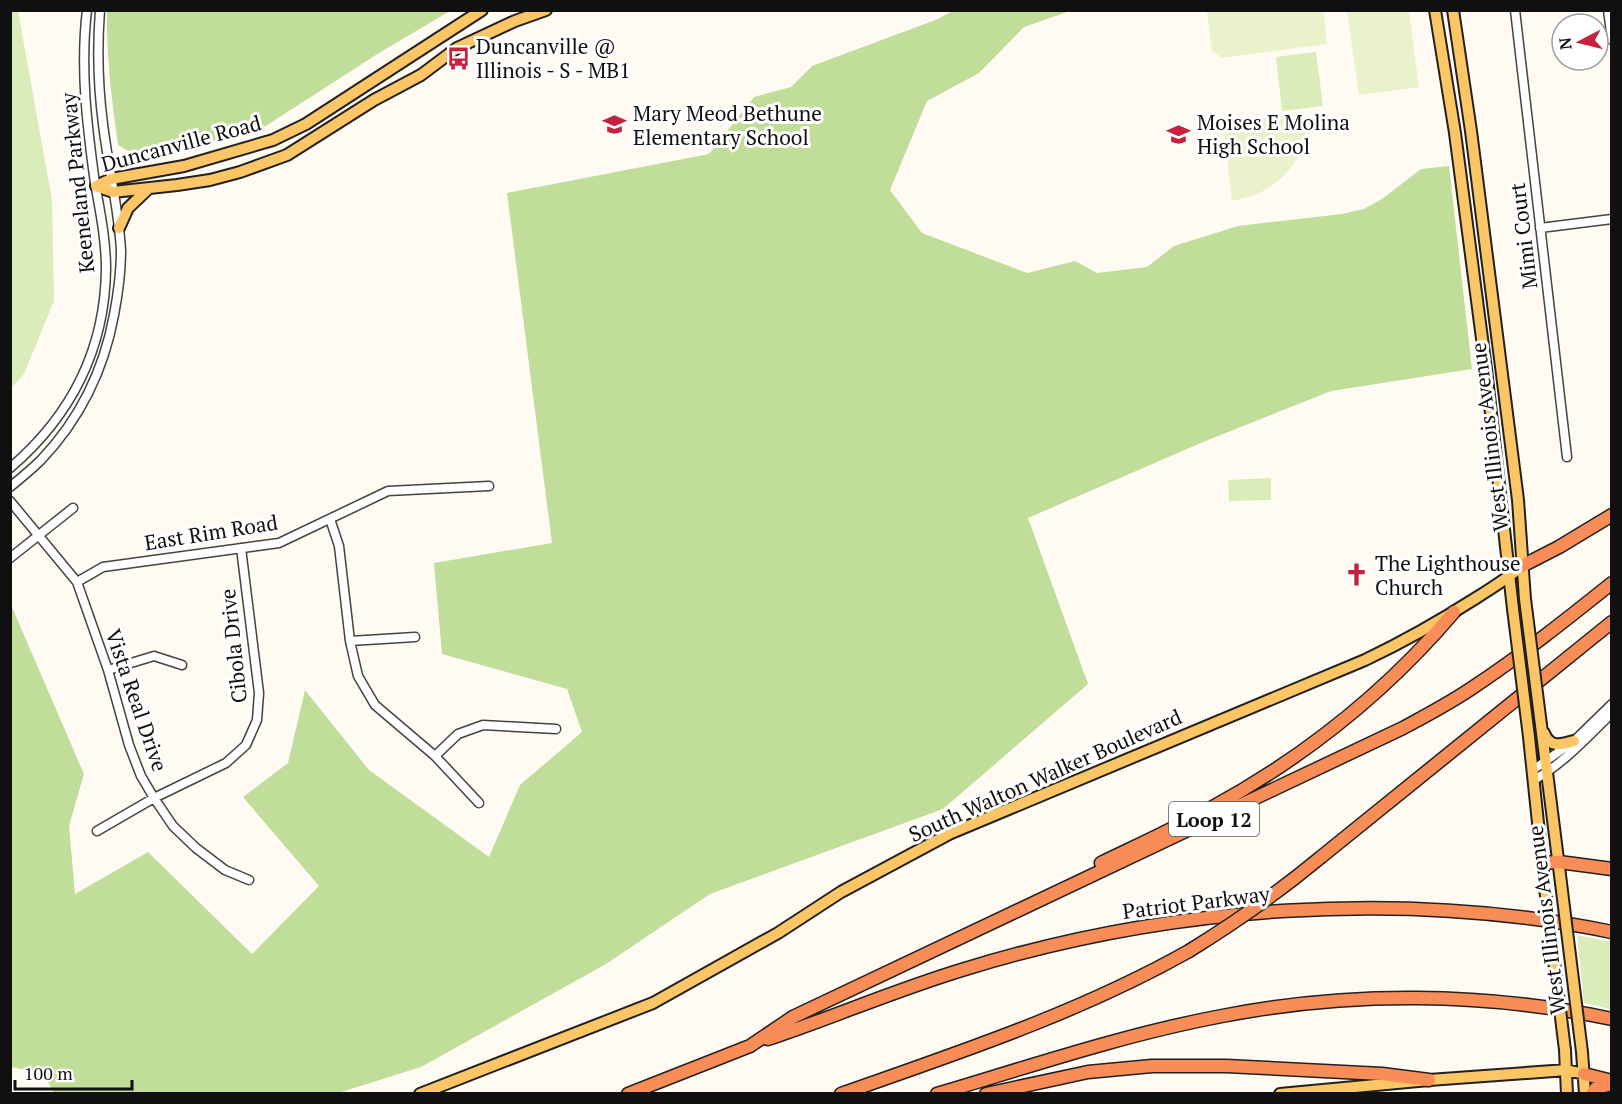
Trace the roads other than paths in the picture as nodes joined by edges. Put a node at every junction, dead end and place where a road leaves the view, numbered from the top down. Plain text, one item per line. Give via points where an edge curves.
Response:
1 (87, 10) edge
2 (100, 10) edge
3 (482, 10) edge
4 (546, 10) edge
5 (1435, 10) edge
6 (1453, 10) edge
7 (1515, 10) edge
8 (1608, 10) edge
9 (1611, 40) edge
10 (409, 57) junction
11 (421, 75) junction
12 (104, 130) junction
13 (1471, 131) junction
14 (88, 132) junction
15 (1455, 133) junction
16 (263, 143) junction
17 (271, 161) junction
18 (111, 179) junction
19 (96, 186) junction
20 (148, 189) junction
21 (113, 192) junction
22 (1611, 219) edge
23 (119, 228) junction
24 (1540, 228) junction
25 (1501, 368) junction
26 (1485, 369) junction
27 (1512, 457) junction
28 (1567, 457) dead end
29 (1496, 458) junction
30 (10, 468) edge
31 (489, 486) dead end
32 (10, 487) edge
33 (10, 501) edge
34 (73, 508) dead end
35 (1611, 515) edge
36 (330, 519) junction
37 (39, 535) junction
38 (241, 548) junction
39 (10, 558) edge
40 (1522, 566) junction
41 (1509, 577) junction
42 (77, 582) junction
43 (1611, 583) edge
44 (1454, 612) junction
45 (1611, 622) edge
46 (416, 637) dead end
47 (350, 641) junction
48 (182, 664) dead end
49 (108, 670) junction
50 (1611, 704) edge
51 (1611, 713) edge
52 (1541, 727) junction
53 (556, 729) dead end
54 (1574, 741) junction
55 (435, 756) junction
56 (1547, 767) junction
57 (1534, 775) junction
58 (154, 798) junction
59 (479, 803) dead end
60 (97, 831) dead end
61 (1559, 862) junction
62 (1542, 863) junction
63 (1611, 870) edge
64 (249, 880) dead end
65 (1054, 895) junction
66 (1611, 932) edge
67 (1611, 1019) edge
68 (750, 1046) junction
69 (1567, 1070) junction
70 (1584, 1074) junction
71 (1429, 1080) junction
72 (1611, 1083) edge
73 (420, 1094) edge
74 (628, 1094) edge
75 (841, 1094) edge
76 (937, 1094) edge
77 (986, 1094) edge
78 (1280, 1094) edge
79 (1567, 1094) edge
80 (1585, 1094) edge
81 (1592, 1094) edge

1 - 14 street, Keeneland Parkway via 84,54
2 - 12 street, Keeneland Parkway via 98,83
3 - 10 main road, Duncanville Road
4 - 11 main road, Duncanville Road via 476,38
5 - 15 main road, West Illinois Avenue
6 - 13 main road, West Illinois Avenue
7 - 24 street, Mimi Court
8 - 9 street
10 - 11 main road
10 - 16 main road, Duncanville Road via 306,124
11 - 17 main road, Duncanville Road
12 - 14 street
12 - 18 street, Keeneland Parkway
13 - 15 main road
13 - 25 main road, West Illinois Avenue
14 - 19 street, Keeneland Parkway
15 - 26 main road, West Illinois Avenue
16 - 17 main road
16 - 18 main road, Duncanville Road via 184,166
17 - 20 main road, Duncanville Road via 210,180
18 - 19 main road, Duncanville Road
18 - 21 street, Keeneland Parkway
19 - 21 main road, Duncanville Road
19 - 30 street, Keeneland Parkway via 106,268 95,343 68,403 48,431
20 - 21 main road, Duncanville Road
20 - 23 main road via 128,208
21 - 23 street, Keeneland Parkway
22 - 24 street
23 - 32 street, Keeneland Parkway via 121,253 116,302 98,372 86,399 60,438
24 - 28 street, Mimi Court
25 - 26 main road
25 - 27 main road, West Illinois Avenue
26 - 29 main road, West Illinois Avenue
27 - 29 main road
27 - 40 main road, West Illinois Avenue
29 - 41 main road, West Illinois Avenue
31 - 36 street, East Rim Road via 388,491
33 - 37 street, Vista Real Drive
34 - 37 street
35 - 40 highway
36 - 38 street, East Rim Road via 279,543
36 - 47 street via 339,546
37 - 39 street
37 - 42 street, Vista Real Drive
38 - 42 street, East Rim Road via 103,567
38 - 58 street, Cibola Drive via 259,693 257,720 246,745 226,764
40 - 41 main road, South Walton Walker Boulevard
40 - 52 main road, West Illinois Avenue, bridge
41 - 44 main road, South Walton Walker Boulevard
41 - 57 main road, West Illinois Avenue, bridge
42 - 49 street, Vista Real Drive
43 - 65 highway, Loop 12 via 1507,664 1421,718
44 - 65 highway via 1427,644 1362,705 1295,756 1210,809 1098,865
44 - 73 main road, South Walton Walker Boulevard via 1365,660 949,834 841,892 778,933 652,1003
45 - 75 highway, bridge via 1229,927 1105,995
46 - 47 street
47 - 55 street via 358,676 375,705
48 - 49 street via 154,656
49 - 58 street, Vista Real Drive via 129,745
50 - 54 street
51 - 56 street via 1565,759
52 - 54 main road via 1552,744
52 - 56 main road, West Illinois Avenue
53 - 55 street via 483,725 458,734
54 - 56 street
55 - 59 street
56 - 57 street
56 - 61 main road, West Illinois Avenue
57 - 62 main road, West Illinois Avenue
58 - 60 street, Cibola Drive
58 - 64 street, Vista Real Drive via 173,826 196,848 225,870
61 - 62 highway
61 - 63 highway
61 - 70 main road, West Illinois Avenue, bridge
62 - 69 main road, West Illinois Avenue, bridge
65 - 68 highway, Loop 12 via 794,1017
66 - 68 highway, Patriot Parkway via 1502,916 1386,909 1274,911 1191,920 1132,928 1012,955 912,986
67 - 76 highway via 1506,1002 1448,998 1278,1006 1167,1028
68 - 74 highway, Loop 12
69 - 70 main road
69 - 71 main road
69 - 79 main road, West Illinois Avenue
70 - 72 highway
70 - 80 main road, West Illinois Avenue
71 - 77 highway via 1226,1066 1152,1066 1088,1072
71 - 78 main road
72 - 81 highway via 1596,1088

